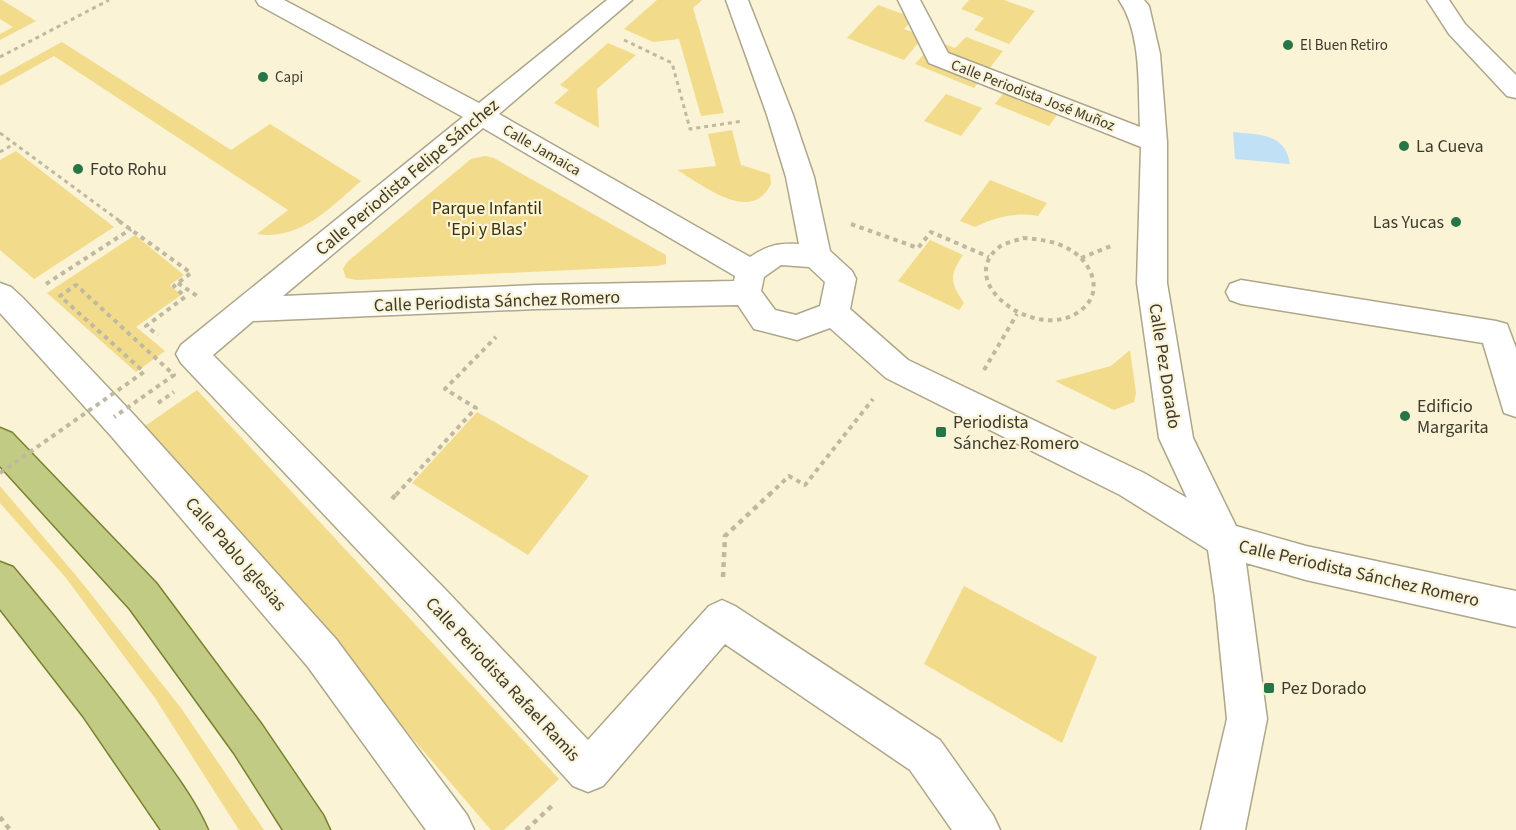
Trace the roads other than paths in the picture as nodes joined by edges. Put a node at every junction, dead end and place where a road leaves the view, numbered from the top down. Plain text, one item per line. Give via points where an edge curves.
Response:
1 (267, 0) edge
2 (621, 0) edge
3 (737, 0) edge
4 (909, 0) edge
5 (1130, 0) edge
6 (1438, 0) edge
7 (1516, 90) edge
8 (481, 115) junction
9 (1155, 142) junction
10 (816, 256) junction
11 (748, 282) junction
12 (1241, 292) dead end
13 (6, 300) edge
14 (248, 309) junction
15 (834, 313) junction
16 (200, 362) joint
17 (1516, 403) edge
18 (0, 443) edge
19 (1224, 540) junction
20 (0, 580) edge
21 (1516, 609) edge
22 (186, 830) edge
23 (308, 830) edge
24 (452, 830) edge
25 (978, 830) edge
26 (1223, 830) edge

1 - 8 street, Calle Jamaica
2 - 8 street, Calle Periodista Felipe Sánchez
3 - 10 street via 800,177
4 - 9 street, Calle Periodista José Muñoz via 939,58
5 - 9 street, Calle Pez Dorado via 1137,6 1148,54
6 - 7 street via 1457,29
8 - 11 street, Calle Jamaica
8 - 14 street, Calle Periodista Felipe Sánchez
9 - 19 street, Calle Pez Dorado via 1152,283 1176,438
10 - 11 street via 777,254
10 - 15 street via 841,279
11 - 14 street, Calle Periodista Sánchez Romero via 536,297
11 - 15 street via 765,320 797,328
12 - 17 street via 1496,333
13 - 24 street, Calle Pablo Iglesias via 322,653
14 - 16 street, Calle Periodista Felipe Sánchez
15 - 19 street, Calle Periodista Sánchez Romero via 897,369 1132,484
16 - 25 street, Calle Periodista Rafael Ramis via 588,771 722,619 925,755
18 - 23 main road via 143,596 248,739
19 - 21 street, Calle Periodista Sánchez Romero via 1306,563
19 - 26 street, Calle Pez Dorado via 1247,719
20 - 22 main road via 65,658

